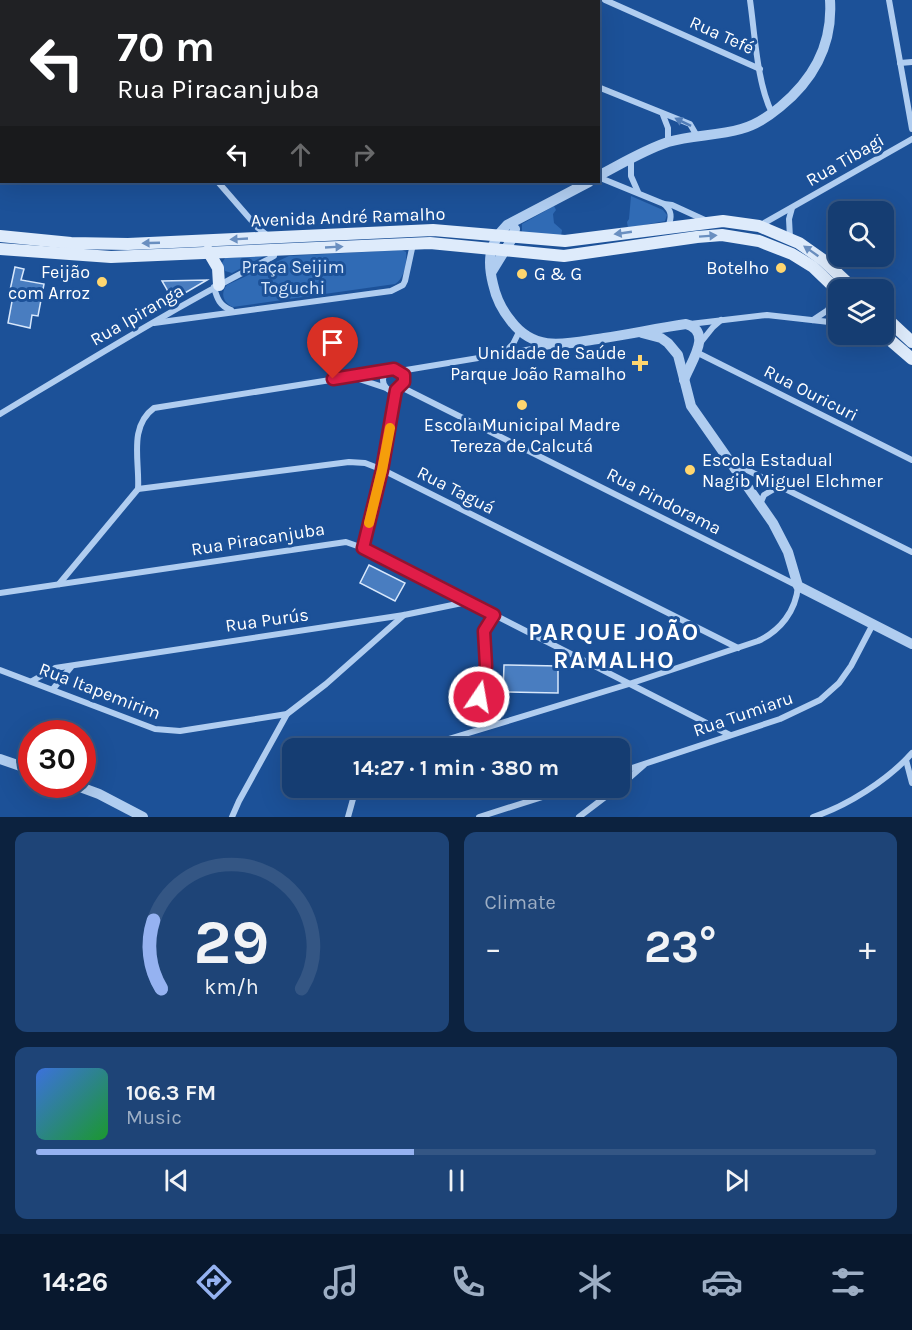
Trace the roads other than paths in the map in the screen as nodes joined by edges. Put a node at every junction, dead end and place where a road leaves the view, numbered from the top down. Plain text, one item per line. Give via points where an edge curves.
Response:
1 (605, 0) edge
2 (750, 0) edge
3 (830, 0) edge
4 (889, 0) edge
5 (912, 62) edge
6 (900, 63) junction
7 (760, 69) junction
8 (600, 88) edge
9 (772, 113) junction
10 (663, 114) junction
11 (912, 129) edge
12 (697, 136) junction
13 (912, 139) edge
14 (668, 142) junction
15 (631, 159) junction
16 (600, 176) edge
17 (600, 178) edge
18 (222, 183) edge
19 (587, 183) edge
20 (638, 193) junction
21 (664, 204) junction
22 (792, 208) junction
23 (518, 221) junction
24 (708, 221) junction
25 (759, 226) junction
26 (668, 227) junction
27 (0, 236) edge
28 (497, 236) junction
29 (269, 237) junction
30 (513, 237) junction
31 (790, 238) junction
32 (209, 240) junction
33 (557, 241) junction
34 (759, 241) junction
35 (413, 244) junction
36 (780, 248) junction
37 (0, 249) edge
38 (276, 250) junction
39 (498, 250) junction
40 (208, 254) junction
41 (555, 255) junction
42 (843, 279) edge
43 (828, 281) edge
44 (217, 286) junction
45 (828, 309) edge
46 (235, 311) junction
47 (721, 320) junction
48 (812, 320) junction
49 (828, 322) edge
50 (151, 324) junction
51 (686, 324) junction
52 (894, 325) edge
53 (674, 326) junction
54 (519, 332) junction
55 (639, 332) junction
56 (912, 342) edge
57 (668, 343) junction
58 (894, 343) edge
59 (563, 344) junction
60 (697, 350) junction
61 (504, 354) junction
62 (678, 355) junction
63 (912, 359) edge
64 (416, 367) junction
65 (387, 371) junction
66 (400, 371) junction
67 (353, 376) junction
68 (405, 379) junction
69 (684, 380) junction
70 (386, 388) junction
71 (399, 389) junction
72 (0, 414) edge
73 (912, 460) edge
74 (729, 461) junction
75 (382, 470) junction
76 (780, 486) junction
77 (138, 489) junction
78 (760, 504) junction
79 (363, 548) junction
80 (912, 552) edge
81 (59, 584) junction
82 (798, 586) junction
83 (0, 593) edge
84 (467, 602) junction
85 (404, 615) junction
86 (494, 615) junction
87 (873, 624) junction
88 (912, 644) edge
89 (738, 648) junction
90 (71, 667) junction
91 (0, 670) edge
92 (32, 681) junction
93 (629, 684) junction
94 (53, 689) junction
95 (287, 714) junction
96 (480, 729) junction
97 (730, 735) junction
98 (451, 738) edge
99 (912, 753) edge
100 (0, 759) edge
101 (906, 760) junction
102 (647, 763) junction
103 (18, 765) edge
104 (630, 769) edge
105 (630, 777) edge
106 (912, 783) edge
107 (96, 793) edge
108 (354, 798) edge
109 (540, 798) edge
110 (604, 798) edge
111 (143, 817) edge
112 (232, 817) edge
113 (348, 817) edge
114 (479, 817) edge
115 (579, 817) edge
116 (813, 817) edge

1 - 7 street, Rua Tefé
2 - 7 street
3 - 9 street via 829,26 817,64 803,86
4 - 6 street
5 - 6 street
6 - 11 street
7 - 9 street
8 - 10 street
9 - 12 street via 741,129
12 -> 10 street via 690,124
10 - 14 street
12 - 14 street
13 - 22 street, Rua Tibagi
14 - 15 street
15 - 16 street
15 - 20 street via 631,176
17 - 20 street
18 - 29 street
19 - 23 street
20 - 21 street
21 - 24 street
21 - 26 street via 671,213
22 - 25 street, Rua Tibagi
22 - 31 street, Rua Tibagi
23 - 28 street via 507,225
23 - 30 street
24 - 25 main road, Avenida André Ramalho
24 - 26 main road, Avenida André Ramalho
25 - 31 main road, Avenida André Ramalho
25 - 34 main road
26 -> 33 main road, Avenida André Ramalho
32 -> 27 main road, Avenida André Ramalho via 98,243
28 - 29 main road, Avenida André Ramalho via 433,230
28 - 30 main road, Avenida André Ramalho
28 - 39 street
29 -> 32 main road, Avenida André Ramalho
29 - 38 street
30 - 33 main road, Avenida André Ramalho
30 - 39 street
31 - 36 main road
42 -> 31 main road, Avenida André Ramalho via 816,254
32 - 40 main road
33 - 41 main road
34 - 36 main road, Avenida André Ramalho
41 -> 34 main road, Avenida André Ramalho via 709,236
38 -> 35 main road, Avenida André Ramalho
35 - 39 main road, Avenida André Ramalho
35 - 46 street via 405,281 391,291
36 - 43 main road, Avenida André Ramalho via 813,267
37 - 40 main road, Avenida André Ramalho via 111,257
38 - 40 main road, Avenida André Ramalho
38 - 44 street, Rua Ipiranga via 274,256
39 - 41 main road, Avenida André Ramalho
39 - 54 street via 491,273 495,295
40 - 44 main road via 218,268
44 - 46 street via 217,299
44 - 50 street, Rua Ipiranga
45 - 48 street
46 - 50 street
47 - 48 street via 767,315
47 - 51 street
47 - 60 street
48 - 49 street
50 - 72 street, Rua Ipiranga
51 - 53 street
51 - 60 street via 698,331
52 - 56 main road
53 - 55 street
53 - 57 street
54 - 59 street via 539,342
54 - 61 street
55 - 57 street
55 - 59 street
57 - 62 street
58 - 63 main road
59 - 61 street
60 - 62 street via 686,357
60 - 69 street
60 - 73 street, Rua Ouricuri
61 - 64 street
62 - 69 street
64 - 66 street
64 - 68 street
65 - 66 street
65 - 67 street
65 - 70 street via 383,377
66 - 68 street
67 - 70 street
67 - 77 street via 154,408 143,418 137,436
68 - 71 street
69 - 74 street via 690,406
70 - 71 street
71 - 75 street
71 - 82 street, Rua Pindorama
74 - 76 street
74 - 78 street
75 - 77 street, Rua Taguá via 349,462
75 - 79 street
75 - 89 street, Rua Taguá
76 - 78 street via 764,495
76 - 80 street
77 - 81 street
78 - 82 street via 782,537
79 - 81 street, Rua Piracanjuba via 338,543
79 - 84 street, Rua Piracanjuba
81 - 83 street, Rua Piracanjuba
82 - 87 street, Rua Pindorama
82 - 89 street via 797,599 777,631
84 - 85 street, Rua Purús
84 - 86 street, Rua Piracanjuba
85 - 90 street, Rua Purús
85 - 95 street, Rua Itapemirim
86 - 93 street, Rua Piracanjuba
86 - 96 street via 483,636 486,666 478,702
87 - 88 street, Rua Pindorama
87 - 97 street, Rua Tumiaru via 839,683 820,700 780,719
89 - 93 street
90 - 92 street, Rua Purús via 55,668
90 - 94 street
91 - 92 street, Rua Itapemirim
92 - 94 street, Rua Itapemirim
93 - 96 street
93 - 97 street, Rua Piracanjuba
94 - 95 street, Rua Itapemirim via 163,731
95 - 112 street
96 - 98 street
97 - 102 street, Rua Tumiaru
99 - 101 street
100 - 103 street
101 - 106 street
101 - 116 street via 847,801
102 - 104 street, Rua Tumiaru
102 - 105 street
107 - 111 street
108 - 113 street
109 - 114 street
110 - 115 street

